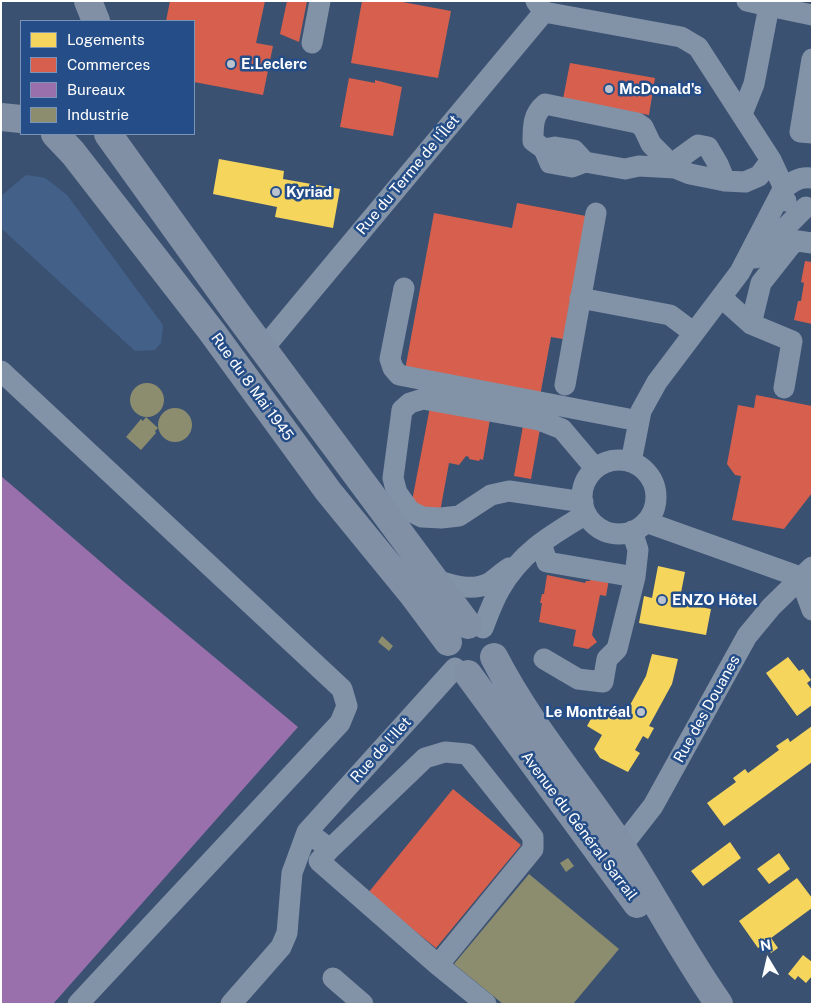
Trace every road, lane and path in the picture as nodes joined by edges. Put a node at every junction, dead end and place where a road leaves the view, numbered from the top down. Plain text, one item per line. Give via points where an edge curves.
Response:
1 (88, 1) edge
2 (101, 1) edge
3 (320, 1) edge
4 (748, 1) edge
5 (769, 6) junction
6 (540, 7) edge
7 (812, 15) edge
8 (96, 20) edge
9 (96, 20) edge
10 (312, 43) dead end
11 (812, 59) edge
12 (742, 114) junction
13 (812, 133) edge
14 (56, 135) edge
15 (109, 135) edge
16 (771, 160) junction
17 (675, 168) junction
18 (808, 178) edge
19 (726, 182) junction
20 (783, 190) junction
21 (809, 206) edge
22 (596, 213) dead end
23 (812, 243) edge
24 (740, 272) junction
25 (404, 288) dead end
26 (580, 298) junction
27 (722, 298) junction
28 (751, 324) junction
29 (694, 333) junction
30 (263, 349) junction
31 (1, 371) edge
32 (565, 385) dead end
33 (784, 388) dead end
34 (639, 421) junction
35 (631, 462) junction
36 (595, 468) junction
37 (584, 508) junction
38 (639, 527) junction
39 (533, 549) junction
40 (806, 572) edge
41 (635, 577) junction
42 (433, 580) junction
43 (812, 610) edge
44 (466, 632) junction
45 (494, 657) junction
46 (544, 660) dead end
47 (462, 671) junction
48 (307, 832) junction
49 (621, 846) junction
50 (330, 849) junction
51 (438, 965) junction
52 (697, 973) junction
53 (333, 978) dead end
54 (78, 1004) edge
55 (231, 1004) edge
56 (363, 1004) edge
57 (486, 1004) edge
58 (719, 1004) edge

1 - 8 main road
2 - 9 main road
3 - 10 street
4 - 5 street
5 - 7 street
5 - 12 street via 754,84
6 - 12 street via 681,37 698,47
6 - 30 street, Rue du Terme de l'Îlet
11 - 13 street via 800,132
12 - 16 street
14 - 44 main road, Rue du 8 Mai 1945 via 212,332 328,491 414,595
15 - 30 main road, Rue du 8 Mai 1945
16 - 18 street
16 - 19 street via 759,176 745,182
16 - 20 street
17 - 17 street via 639,166 625,169 585,162 574,150 544,149 533,141 538,110 545,104 637,123 643,127 651,144
17 - 19 street
17 - 19 street via 680,158 698,145 708,147
18 - 20 street via 798,179
20 - 21 street via 783,198 790,204
20 - 24 street
21 - 24 street
22 - 26 street
23 - 28 street via 798,241 791,245 761,283
24 - 27 street
25 - 34 street via 390,359 392,368 399,375
26 - 29 street via 670,315
26 - 32 street
27 - 28 street
27 - 29 street
28 - 33 street via 792,341
29 - 34 street via 657,382
30 - 42 main road, Rue du 8 Mai 1945
31 - 54 street via 342,689 347,706 340,723
34 - 35 street
35 - 36 street via 606,462
35 - 38 street via 642,467 655,488 653,512
36 - 37 street via 583,490
36 - 37 street via 562,429 538,420 423,399 402,410 393,478 397,492 410,510 422,517 459,516 491,495 509,491
37 - 38 street via 593,524 603,530 626,533
37 - 39 street
38 - 40 street
38 - 41 street
39 - 41 street via 547,562
39 - 42 street via 488,583 468,587
39 - 44 street
40 - 43 street
40 - 49 street, Rue des Douanes via 747,636 653,806
41 - 46 street via 617,649 607,659 604,682 578,679
42 - 44 main road, Rue du 8 Mai 1945
44 - 45 main road via 492,638
44 - 47 main road via 448,656
45 - 47 main road via 484,670
45 - 49 main road, Avenue du Général Sarrail via 510,689
47 - 48 street, Rue de l'Ilet
47 - 52 main road, Avenue du Général Sarrail via 656,929
48 - 50 street
48 - 55 street via 292,874 286,934 281,947
49 - 52 main road, Avenue du Général Sarrail
50 - 51 street via 319,862
50 - 51 street via 425,758 444,752 467,754 533,837 533,849
51 - 57 street
52 - 58 main road, Avenue du Général Sarrail
53 - 56 street

